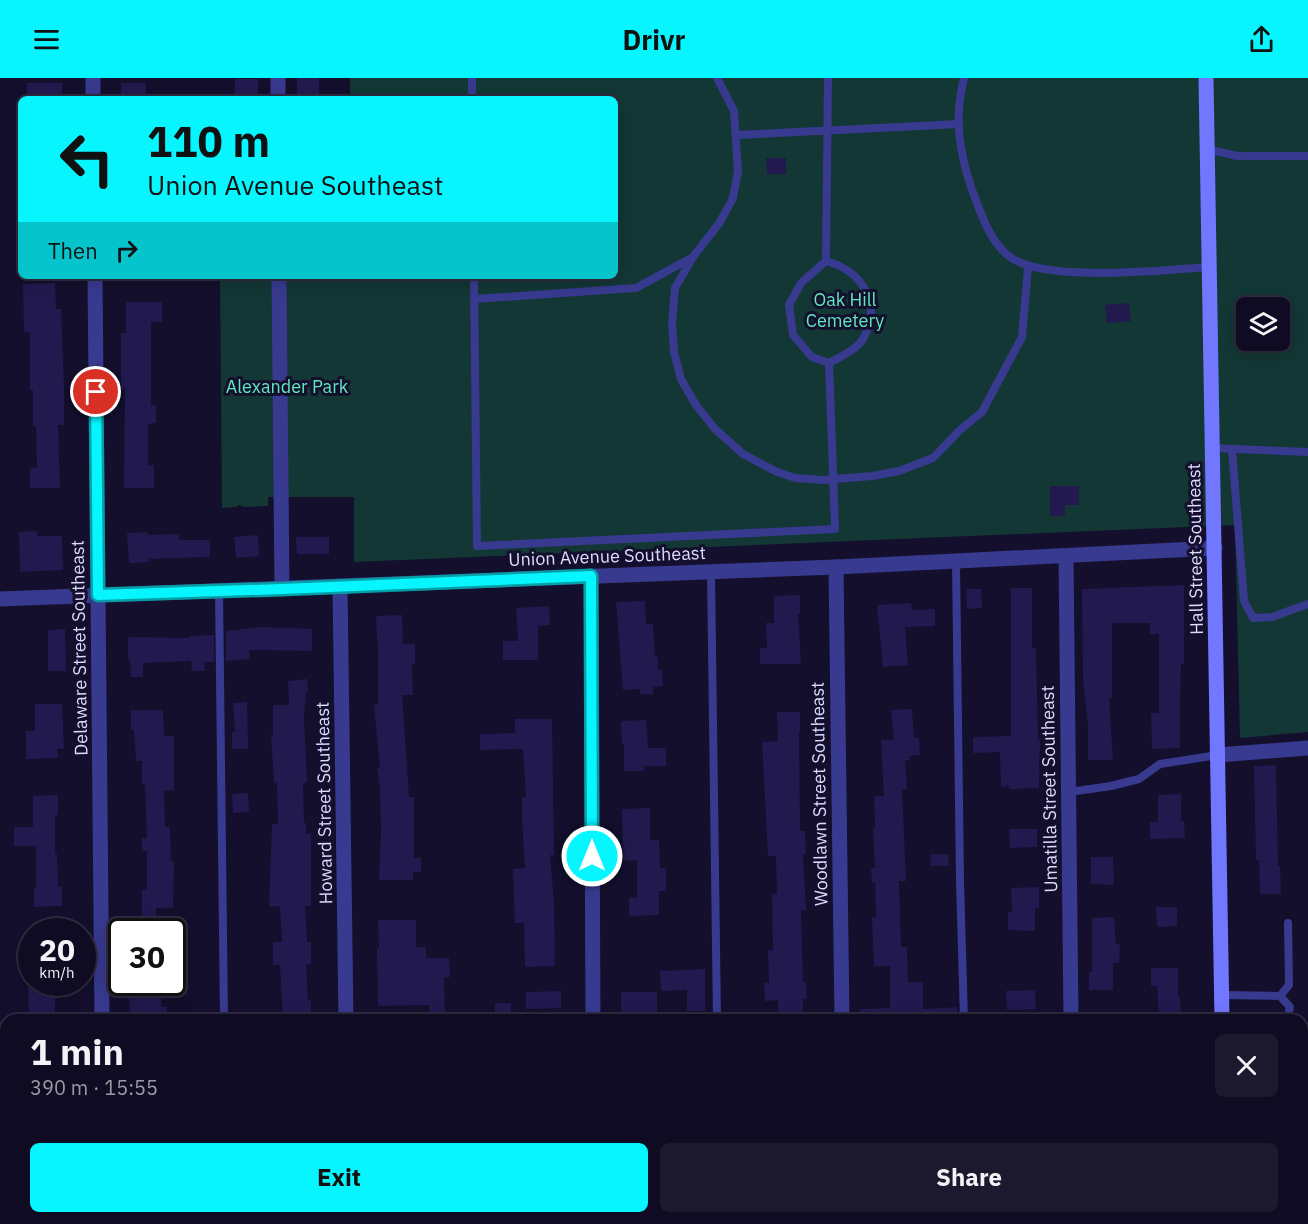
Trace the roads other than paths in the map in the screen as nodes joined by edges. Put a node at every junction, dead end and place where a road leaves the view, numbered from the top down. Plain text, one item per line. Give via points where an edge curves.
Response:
1 (93, 78) edge
2 (278, 78) edge
3 (472, 78) edge
4 (717, 78) edge
5 (828, 78) edge
6 (963, 78) edge
7 (1206, 78) edge
8 (93, 96) edge
9 (278, 96) edge
10 (472, 96) edge
11 (959, 124) junction
12 (827, 130) junction
13 (737, 135) junction
14 (1207, 149) junction
15 (1308, 156) edge
16 (693, 257) junction
17 (826, 261) junction
18 (1028, 267) junction
19 (1209, 267) junction
20 (95, 279) edge
21 (279, 279) edge
22 (474, 279) edge
23 (474, 299) junction
24 (829, 363) junction
25 (1213, 448) junction
26 (1233, 448) junction
27 (1308, 452) edge
28 (834, 479) junction
29 (1215, 548) junction
30 (1066, 557) junction
31 (956, 562) junction
32 (836, 567) junction
33 (711, 572) junction
34 (591, 576) junction
35 (340, 586) junction
36 (282, 589) junction
37 (219, 591) junction
38 (98, 595) junction
39 (0, 599) edge
40 (1308, 604) edge
41 (1308, 747) edge
42 (1218, 755) junction
43 (1069, 792) junction
44 (1288, 923) dead end
45 (1222, 995) junction
46 (1280, 996) junction
47 (102, 1014) edge
48 (224, 1014) edge
49 (346, 1014) edge
50 (593, 1014) edge
51 (717, 1014) edge
52 (842, 1014) edge
53 (964, 1014) edge
54 (1071, 1014) edge
55 (1222, 1014) edge
56 (1288, 1014) edge

1 - 8 street
2 - 9 street
3 - 10 lane
4 - 13 lane via 734,111
5 - 12 lane
6 - 11 lane
7 - 14 main road, Hall Street Southeast
11 - 12 lane
11 - 18 lane via 964,166 984,223 1010,257
12 - 13 lane
12 - 17 lane
13 - 16 lane via 738,171 733,198
14 - 15 lane via 1237,156
14 - 19 main road, Hall Street Southeast
16 - 23 lane via 636,288
16 - 28 lane via 675,288 672,324 681,379 696,405 743,454 795,478
17 - 24 lane via 801,283 789,305 793,335 812,357
17 - 24 lane via 857,276 868,295 870,321 862,341
18 - 19 lane via 1119,273
18 - 28 lane via 1022,337 982,411 933,458 899,471
19 - 25 main road, Hall Street Southeast
20 - 38 street, Delaware Street Southeast
21 - 36 street
22 - 23 lane
23 - 28 lane via 477,546 835,529
24 - 28 lane
25 - 26 lane
25 - 29 main road, Hall Street Southeast
26 - 27 lane
26 - 40 lane via 1244,601 1253,618
29 - 30 street, Union Avenue Southeast
29 - 42 main road, Hall Street Southeast
30 - 31 street, Union Avenue Southeast
30 - 43 street, Umatilla Street Southeast
31 - 32 street, Union Avenue Southeast
31 - 53 lane
32 - 33 street, Union Avenue Southeast
32 - 52 street, Woodlawn Street Southeast
33 - 34 street, Union Avenue Southeast
33 - 51 lane
34 - 35 street, Union Avenue Southeast
34 - 50 street
35 - 36 street, Union Avenue Southeast
35 - 49 street, Howard Street Southeast
36 - 37 street, Union Avenue Southeast
37 - 38 street, Union Avenue Southeast
37 - 48 lane
38 - 39 street, Union Avenue Southeast
38 - 47 street, Delaware Street Southeast
41 - 42 street
42 - 43 lane via 1160,764 1139,779
42 - 45 main road, Hall Street Southeast
43 - 54 street, Umatilla Street Southeast
44 - 46 lane via 1289,985
45 - 46 lane
45 - 55 main road, Hall Street Southeast
46 - 56 lane via 1290,1007

